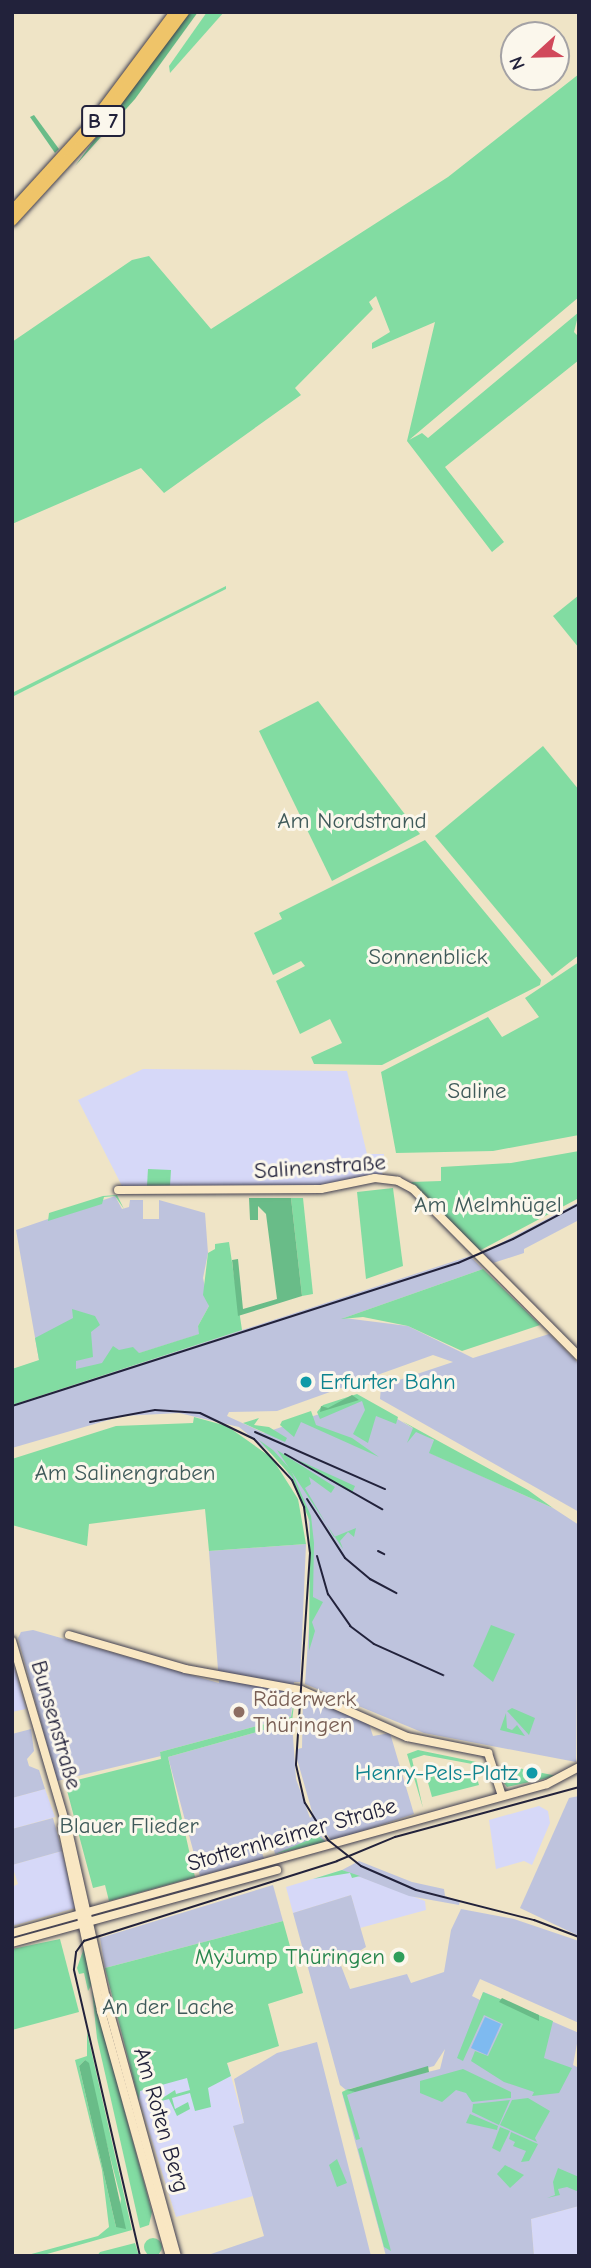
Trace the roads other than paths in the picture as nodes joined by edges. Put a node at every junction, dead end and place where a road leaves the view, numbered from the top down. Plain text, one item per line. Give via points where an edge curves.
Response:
1 (175, 12) edge
2 (184, 12) edge
3 (12, 211) edge
4 (12, 221) edge
5 (118, 1191) dead end
6 (579, 1356) edge
7 (69, 1635) dead end
8 (12, 1640) edge
9 (579, 1767) edge
10 (502, 1796) junction
11 (277, 1870) dead end
12 (86, 1918) junction
13 (12, 1933) edge
14 (12, 1943) edge
15 (170, 2256) edge
16 (177, 2256) edge

1 - 3 highway, B 7 via 101,113
2 - 4 highway, B 7 via 98,128
5 - 6 main road, Salinenstraße via 321,1189 375,1178 398,1181 413,1189
7 - 10 main road via 185,1669 301,1690 407,1737 488,1753
8 - 12 main road, Bunsenstraße
9 - 10 main road, Stotternheimer Straße via 562,1779
10 - 12 main road, Stotternheimer Straße
11 - 12 main road, Stotternheimer Straße
12 - 13 main road, Stotternheimer Straße
12 - 14 main road, Stotternheimer Straße
12 - 15 main road, Am Roten Berg via 101,2011
12 - 16 main road, Am Roten Berg

